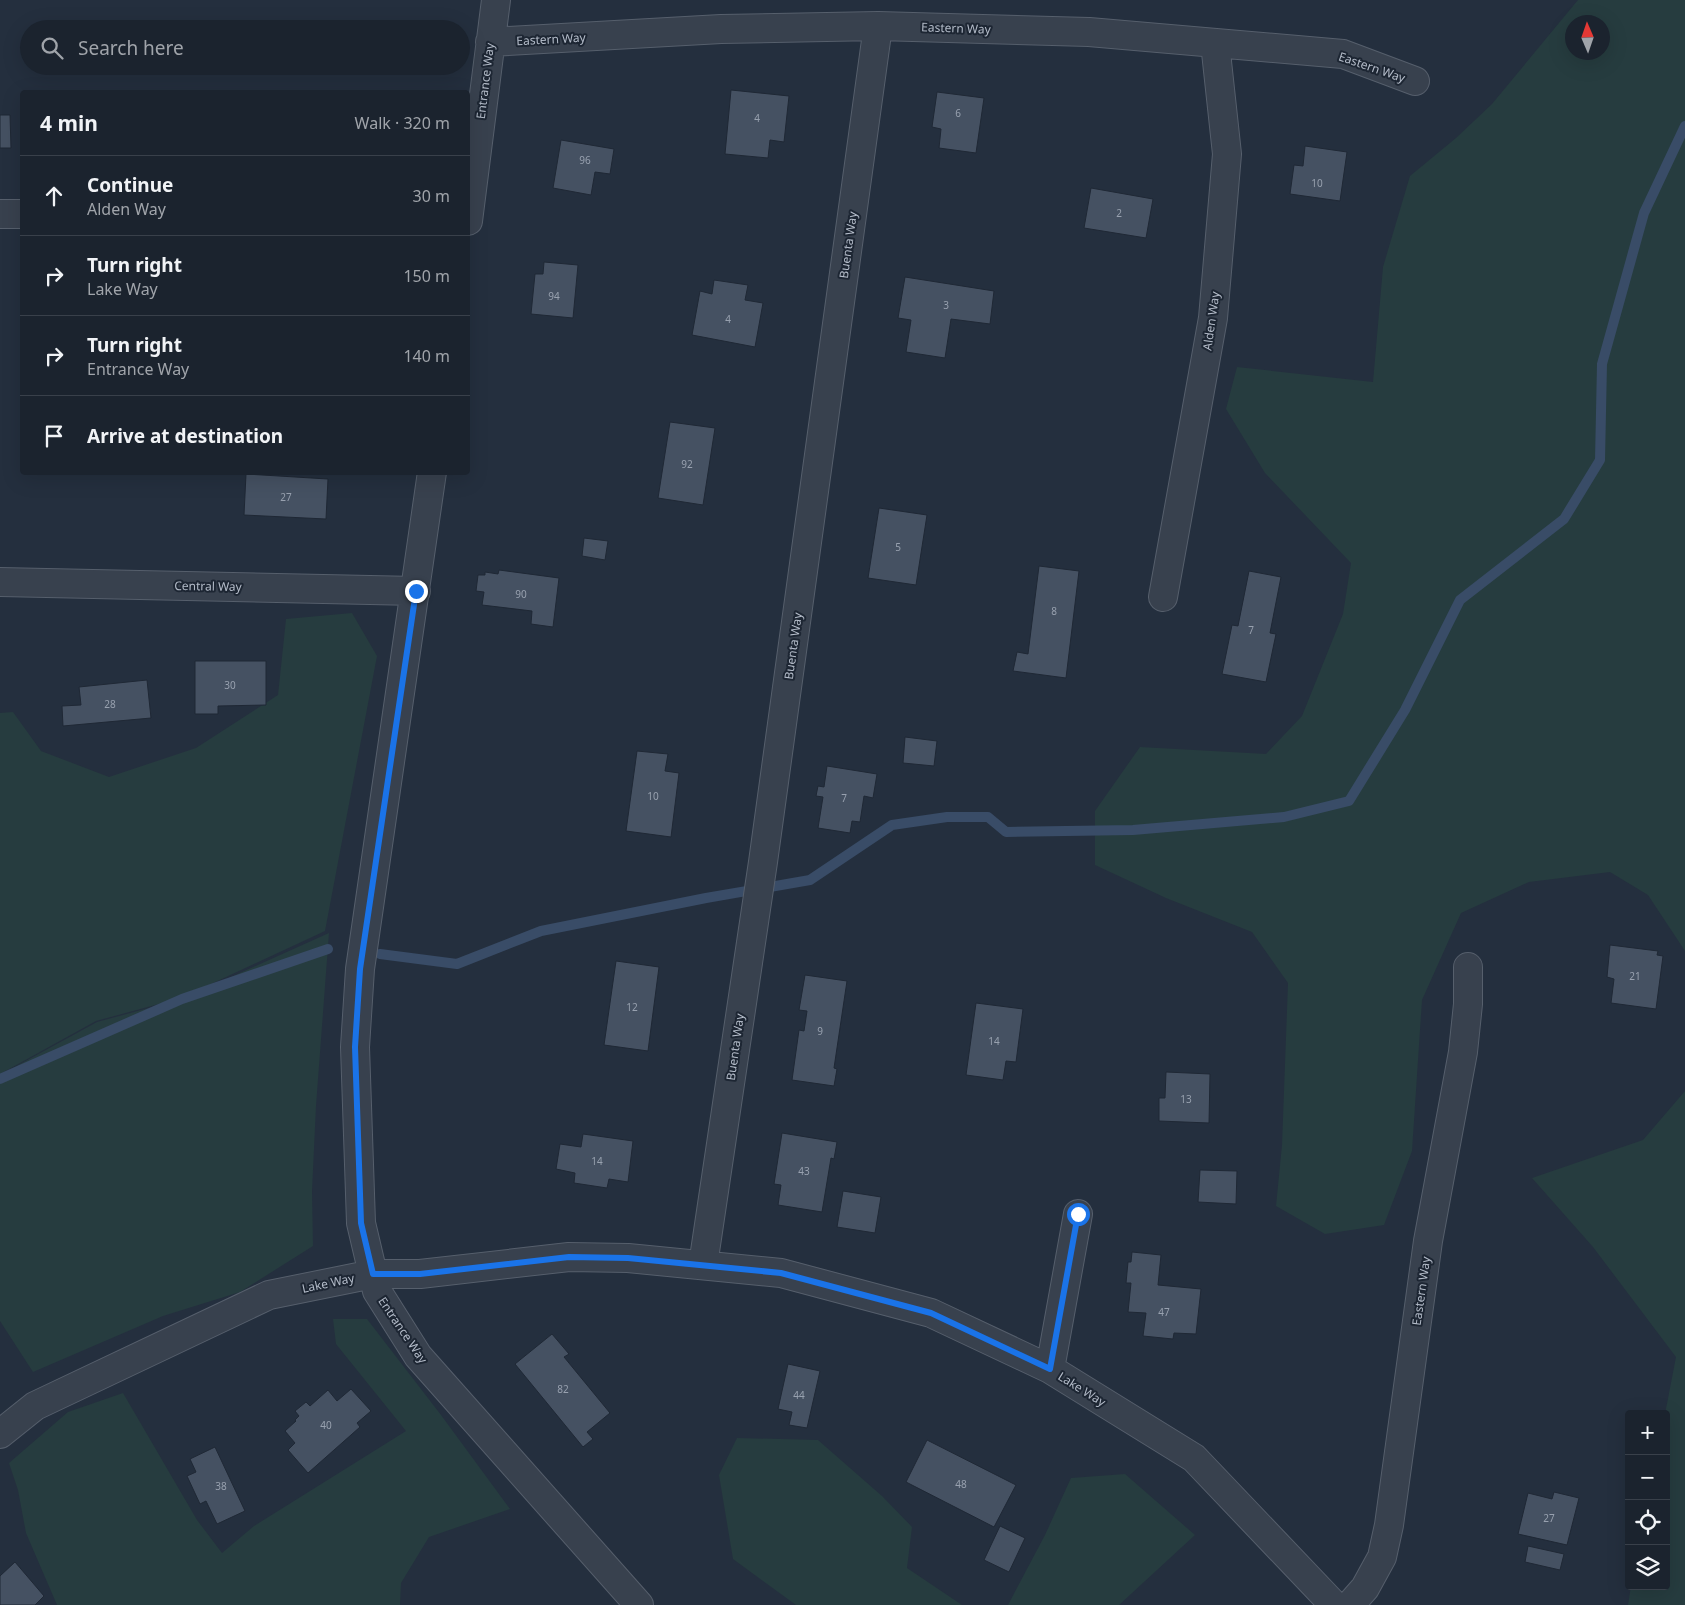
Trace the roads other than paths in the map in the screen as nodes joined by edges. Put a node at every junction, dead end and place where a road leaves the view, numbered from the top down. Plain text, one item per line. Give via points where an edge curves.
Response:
1 (496, 0) edge
2 (878, 26) junction
3 (490, 42) junction
4 (1215, 44) junction
5 (1416, 81) dead end
6 (470, 205) edge
7 (0, 214) edge
8 (20, 214) edge
9 (432, 475) edge
10 (0, 582) edge
11 (416, 591) junction
12 (1163, 596) dead end
13 (1468, 967) dead end
14 (1078, 1214) dead end
15 (703, 1265) junction
16 (373, 1274) junction
17 (1050, 1369) junction
18 (0, 1434) edge
19 (639, 1605) edge
20 (1334, 1605) edge
21 (1350, 1605) edge

1 - 3 street, Entrance Way
2 - 3 street, Eastern Way via 721,29
2 - 4 street, Eastern Way via 1089,32
2 - 15 street, Buenta Way via 763,862
3 - 6 street, Entrance Way
4 - 5 street, Eastern Way via 1343,54
4 - 12 street, Alden Way via 1227,154 1214,302
7 - 8 street
9 - 11 street, Entrance Way
10 - 11 street, Central Way
11 - 16 street, Entrance Way via 360,969 355,1047 361,1223
13 - 21 street, Eastern Way via 1463,1052 1428,1241 1389,1525 1382,1557 1365,1588
14 - 17 street
15 - 16 street, Lake Way via 628,1258 569,1257 420,1274
15 - 17 street, Lake Way via 781,1273 931,1313
16 - 18 street, Lake Way via 269,1296 35,1406
16 - 19 street, Entrance Way via 377,1291 418,1356
17 - 20 street, Lake Way via 1194,1458

